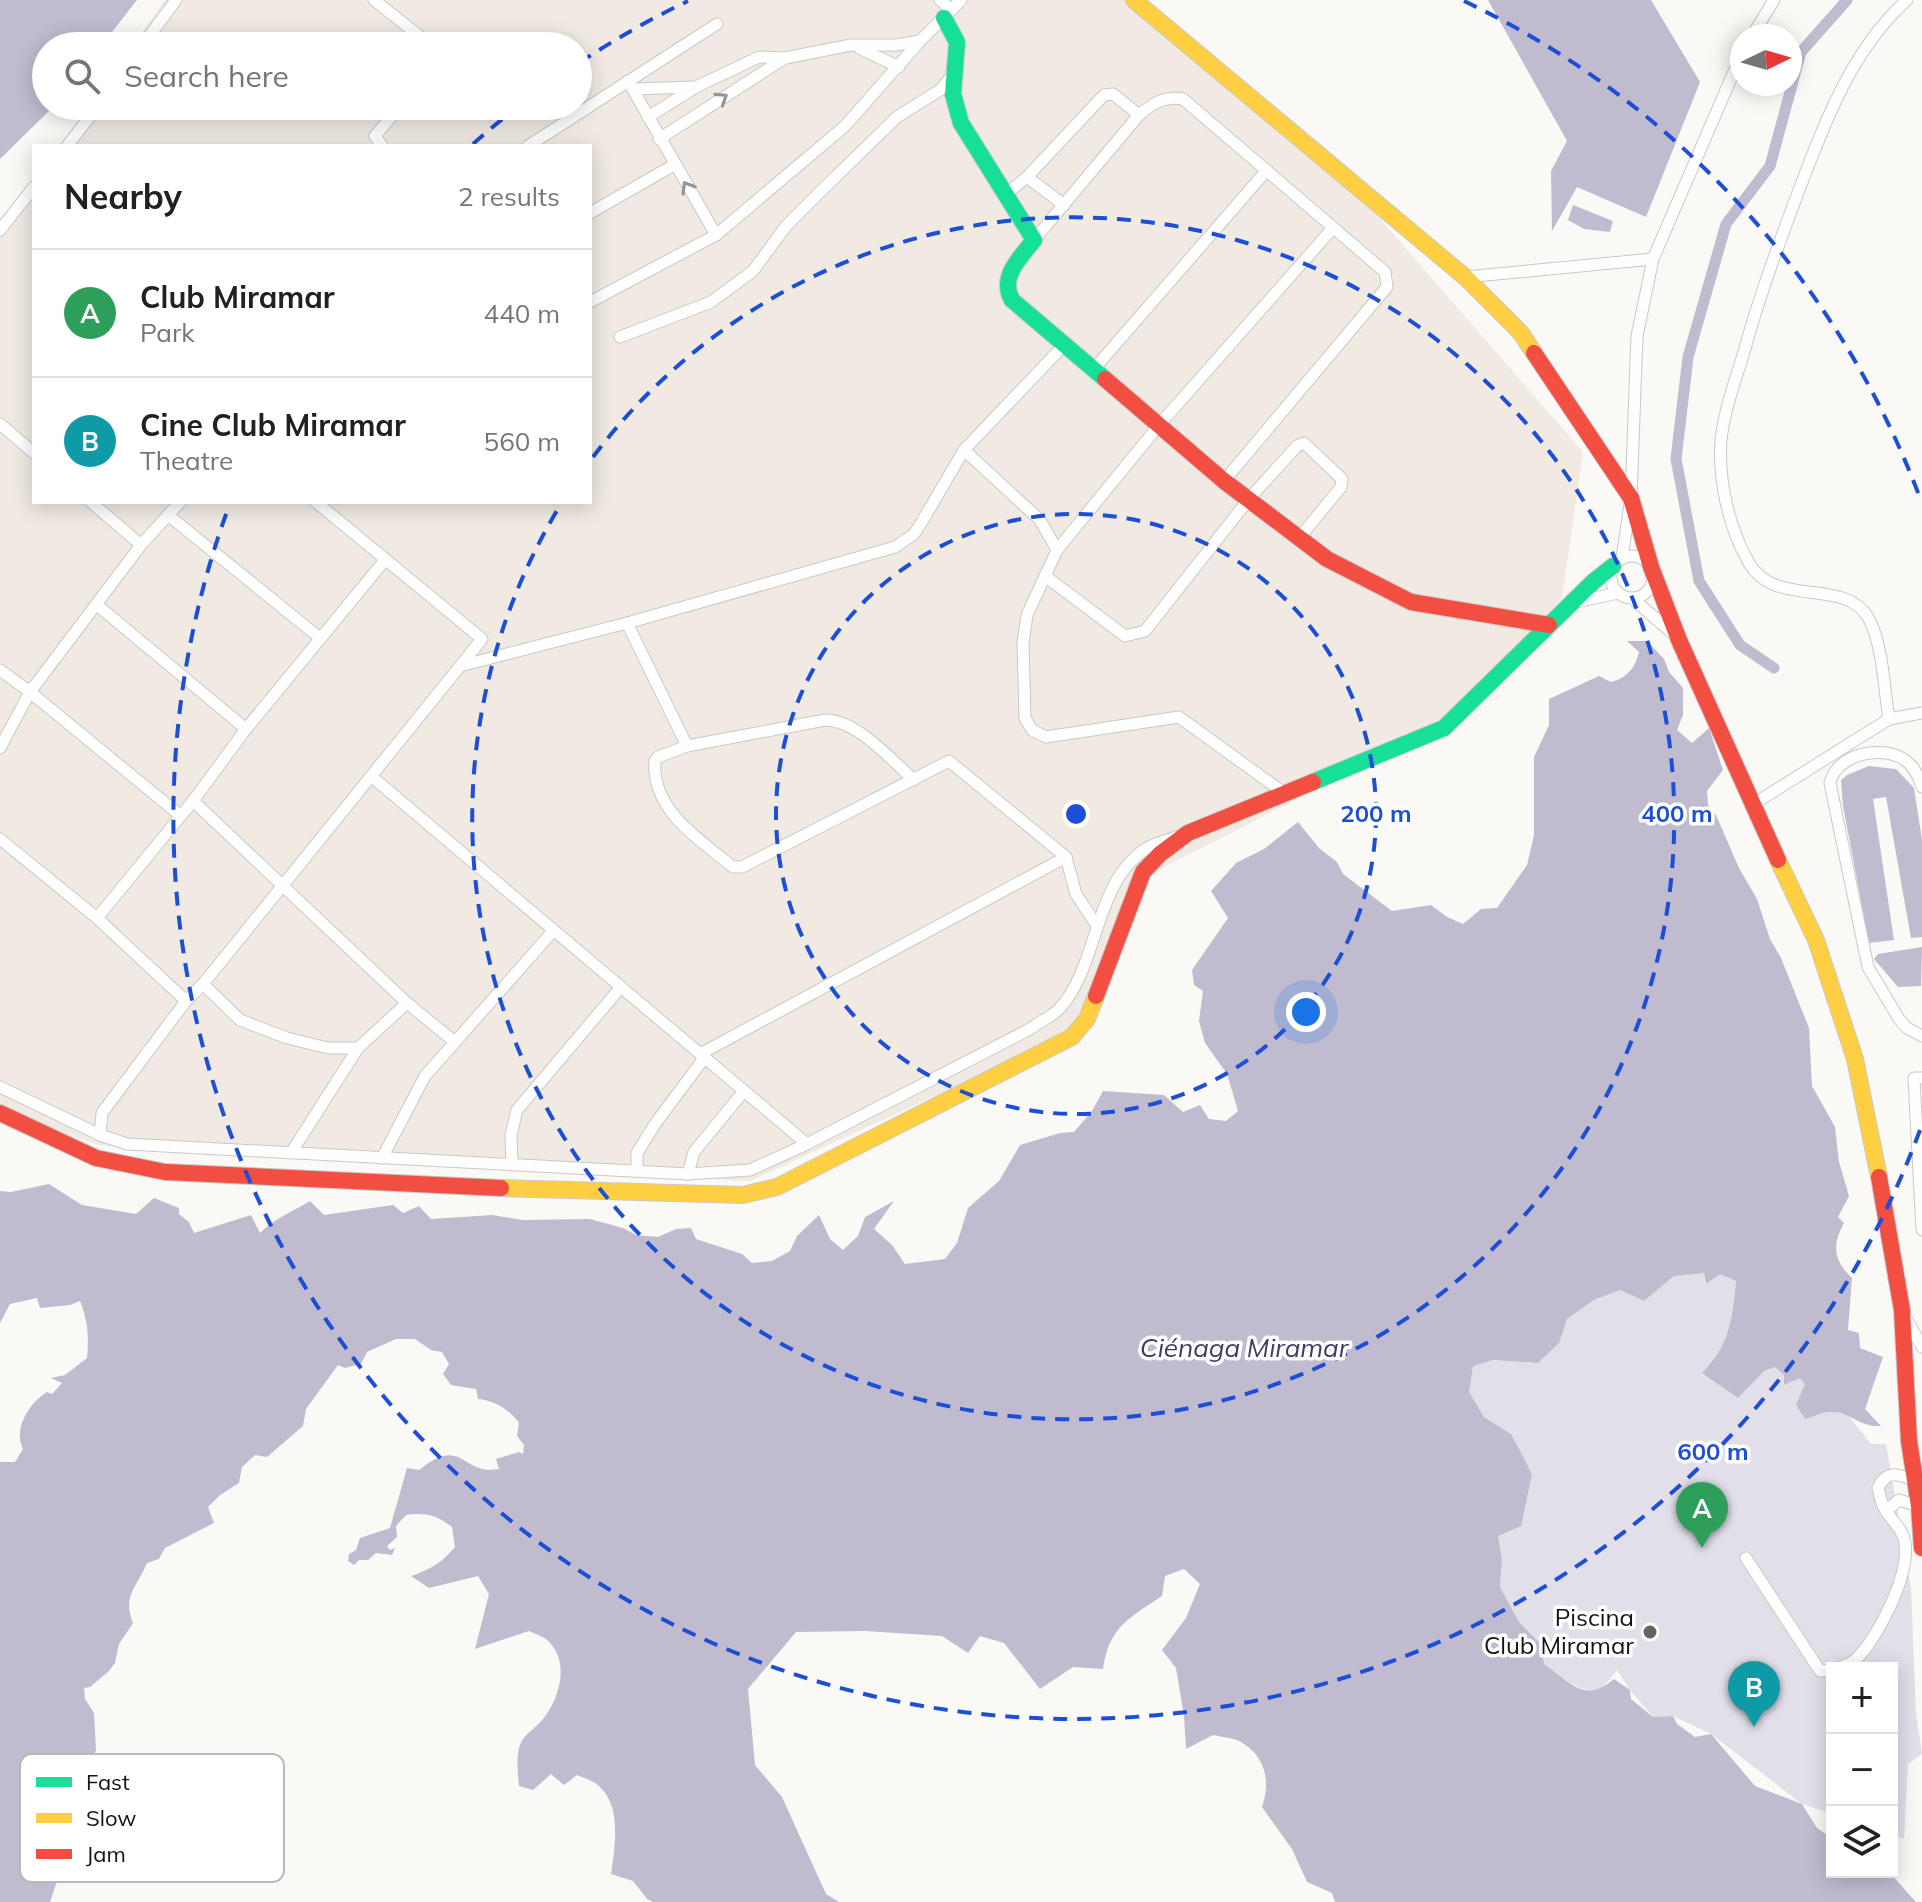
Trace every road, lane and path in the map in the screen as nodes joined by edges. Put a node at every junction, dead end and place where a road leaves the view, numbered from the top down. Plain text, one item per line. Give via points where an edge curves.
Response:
1 (176, 0) edge
2 (374, 0) edge
3 (940, 0) edge
4 (961, 0) edge
5 (1134, 0) edge
6 (1774, 0) edge
7 (1907, 0) edge
8 (948, 14) junction
9 (717, 24) dead end
10 (1759, 24) edge
11 (152, 32) edge
12 (414, 32) edge
13 (920, 41) junction
14 (851, 45) junction
15 (785, 58) junction
16 (899, 67) junction
17 (955, 72) junction
18 (1730, 81) edge
19 (630, 85) junction
20 (696, 87) junction
21 (592, 108) edge
22 (1139, 115) junction
23 (648, 117) junction
24 (87, 120) edge
25 (388, 120) edge
26 (571, 120) edge
27 (659, 139) junction
28 (69, 144) edge
29 (381, 144) edge
30 (531, 144) edge
31 (674, 165) junction
32 (1267, 170) junction
33 (1027, 177) junction
34 (32, 190) edge
35 (1005, 195) junction
36 (1064, 205) junction
37 (592, 212) edge
38 (1332, 229) junction
39 (0, 230) edge
40 (716, 235) junction
41 (1034, 240) junction
42 (1653, 259) junction
43 (1465, 277) junction
44 (592, 301) edge
45 (620, 337) dead end
46 (1064, 345) junction
47 (1094, 369) junction
48 (0, 424) edge
49 (1160, 424) junction
50 (964, 450) junction
51 (32, 451) edge
52 (1224, 481) junction
53 (1631, 498) junction
54 (1249, 499) junction
55 (93, 504) edge
56 (178, 504) edge
57 (318, 504) edge
58 (168, 515) junction
59 (1300, 537) junction
60 (141, 545) junction
61 (1057, 550) junction
62 (385, 560) junction
63 (1617, 562) junction
64 (1651, 567) junction
65 (1045, 576) junction
66 (1618, 593) junction
67 (1632, 598) junction
68 (1571, 603) junction
69 (97, 605) junction
70 (627, 623) junction
71 (1549, 625) junction
72 (320, 638) junction
73 (1679, 640) junction
74 (460, 666) junction
75 (0, 670) edge
76 (30, 692) junction
77 (1922, 713) edge
78 (1889, 719) junction
79 (246, 729) junction
80 (687, 746) junction
81 (0, 748) edge
82 (371, 776) junction
83 (914, 780) junction
84 (1922, 787) edge
85 (1284, 793) junction
86 (193, 801) junction
87 (1752, 805) junction
88 (181, 816) junction
89 (1188, 833) junction
90 (0, 839) edge
91 (1066, 857) junction
92 (282, 885) junction
93 (97, 918) junction
94 (1097, 926) junction
95 (554, 930) junction
96 (203, 984) junction
97 (621, 987) junction
98 (186, 1001) junction
99 (407, 1003) junction
100 (1922, 1036) edge
101 (455, 1042) junction
102 (358, 1048) junction
103 (702, 1056) junction
104 (1922, 1078) edge
105 (0, 1087) edge
106 (744, 1091) junction
107 (0, 1113) edge
108 (100, 1135) junction
109 (807, 1144) junction
110 (291, 1153) junction
111 (382, 1158) junction
112 (512, 1165) junction
113 (637, 1171) junction
114 (688, 1174) junction
115 (1922, 1230) edge
116 (1902, 1310) junction
117 (1922, 1347) edge
118 (1916, 1481) junction
119 (1919, 1506) junction
120 (1886, 1511) junction
121 (1922, 1548) edge
122 (1746, 1558) dead end
123 (1851, 1662) edge
124 (1826, 1670) edge

1 - 11 street
2 - 12 street
3 - 8 street
4 - 8 street
5 - 43 street
6 - 10 street
7 - 78 street via 1883,22 1828,112 1760,293 1721,441 1724,491 1750,565 1760,577 1782,587 1857,603 1875,632
8 - 13 street
8 - 17 street via 957,42
9 - 19 street
13 - 14 street
13 - 16 street
14 - 15 street
14 - 16 street
15 - 20 street via 759,57
27 -> 15 street
16 - 40 street via 845,126
17 - 35 street via 953,94 961,123
17 - 45 street via 940,90 897,117 819,193 753,271 711,302
18 - 42 street
19 - 20 street
19 - 21 street
19 - 23 street
20 - 23 street
22 - 32 street via 1155,101 1183,99
22 - 33 street via 1113,94 1104,95
22 - 36 street
23 - 27 street
24 - 28 street
25 - 29 street via 375,136
26 - 30 street
27 - 31 street
31 - 37 street
40 -> 31 street
32 - 38 street
32 - 47 street
33 - 35 street
33 - 36 street
34 - 39 street
35 - 41 street
36 - 41 street
38 - 49 street
38 - 52 street via 1385,272 1387,287
40 - 44 street
41 - 46 street via 1007,277 1007,294
42 - 43 street
42 - 53 street via 1637,336
43 - 53 street via 1521,333
46 - 47 street
46 - 50 street
47 - 49 street
48 - 51 street
49 - 52 street
49 - 61 street
50 - 61 street via 1040,520
50 - 70 street via 914,534 895,547
52 - 54 street
53 - 63 street
53 - 64 street
54 - 59 street
54 - 59 street via 1304,443 1342,479
54 - 65 street via 1145,631 1125,636
55 - 60 street
56 - 58 street
57 - 62 street
58 - 60 street
58 - 72 street
59 - 71 street via 1327,559 1411,602
60 - 69 street
61 - 65 street
62 - 72 street
62 - 74 street via 482,639
63 - 64 street via 1638,556
63 - 66 street via 1611,576
63 - 68 street
64 - 67 street via 1650,588
64 - 73 street
65 - 85 street via 1027,615 1023,643 1025,718 1032,730 1046,737 1179,717
66 - 67 street
66 - 68 street
67 - 73 street
68 - 71 street
69 - 76 street
69 - 79 street
70 - 74 street
70 - 80 street
71 - 85 street via 1444,728
72 - 79 street
73 - 87 street
74 - 82 street
75 - 76 street
76 - 81 street
76 - 88 street
77 - 78 street
78 - 87 street
79 - 86 street
80 - 83 street via 839,720
80 - 83 street via 655,761 658,787 685,828 738,868
82 - 92 street
82 - 95 street
83 - 91 street via 943,762 954,764
84 - 100 street via 1903,758 1879,752 1841,764 1830,783 1868,967 1899,1019
85 - 89 street
86 - 88 street
86 - 92 street
87 - 116 street via 1816,940 1855,1059
88 - 93 street
89 - 94 street via 1147,848 1131,863 1110,892
89 - 107 street via 1143,872 1087,1019 1072,1037 777,1187 743,1195 597,1192 165,1172 96,1158
90 - 93 street
91 - 94 street via 1076,894
91 - 103 street
92 - 96 street
92 - 99 street
93 - 98 street
94 - 109 street via 1089,956 1059,1010
95 - 97 street
95 - 101 street
96 - 98 street
96 - 102 street via 240,1020 328,1048
97 - 103 street
97 - 112 street via 517,1110
98 - 108 street via 102,1113
99 - 101 street
99 - 102 street
101 - 111 street via 425,1076
102 - 110 street
103 - 106 street
103 - 113 street via 637,1153
104 - 115 street via 1914,1078
105 - 108 street
106 - 109 street
106 - 114 street via 694,1152
108 - 110 street via 127,1144
109 - 114 street via 750,1170
110 - 111 street
111 - 112 street
112 - 113 street
113 - 114 street
116 - 117 street
116 - 118 street
118 - 119 street
118 - 120 street via 1900,1474 1883,1478 1878,1488
119 - 120 street via 1899,1500
119 - 121 street
120 - 123 street via 1906,1545 1900,1583 1871,1638
122 - 124 street via 1820,1671

